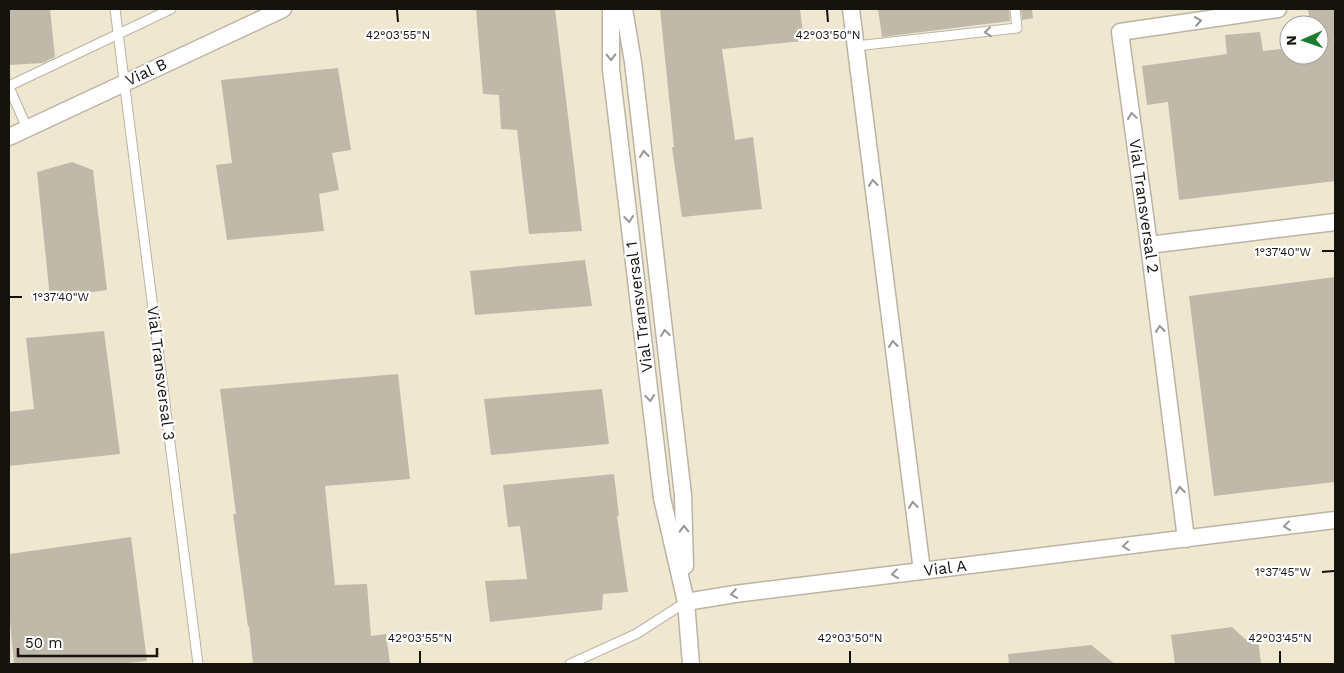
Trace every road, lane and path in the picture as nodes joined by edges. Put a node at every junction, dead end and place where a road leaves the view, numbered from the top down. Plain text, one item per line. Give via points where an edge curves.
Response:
1 (115, 9) edge
2 (171, 9) edge
3 (283, 9) edge
4 (611, 9) edge
5 (624, 9) edge
6 (851, 9) edge
7 (1015, 9) edge
8 (1278, 9) edge
9 (118, 33) junction
10 (856, 46) junction
11 (124, 82) junction
12 (9, 87) edge
13 (27, 128) junction
14 (9, 137) edge
15 (1335, 222) edge
16 (1149, 245) junction
17 (1335, 520) edge
18 (1186, 539) junction
19 (922, 571) junction
20 (686, 602) junction
21 (198, 664) edge
22 (570, 664) edge
23 (691, 664) edge
24 (698, 664) edge

1 - 9 lane, Vial Transversal 3
2 - 9 lane
3 - 11 street, Vial B
4 -> 20 street, Vial Transversal 1 via 612,69 661,489
20 -> 5 street, Vial Transversal 1 via 683,495 633,62
6 - 10 street
7 -> 10 lane via 1017,28
16 -> 8 street, Vial Transversal 2 via 1120,32
9 - 11 lane, Vial Transversal 3
9 - 12 lane
19 -> 10 street
11 - 13 street, Vial B
11 - 21 lane, Vial Transversal 3
12 - 13 lane
13 - 14 street, Vial B
15 - 16 street
18 -> 16 street, Vial Transversal 2
17 -> 18 street, Vial A
18 -> 19 street, Vial A
19 -> 20 street, Vial A
20 - 22 lane, Vial A via 636,634
20 - 23 street, Vial Transversal 1
20 - 24 street, Vial Transversal 1

